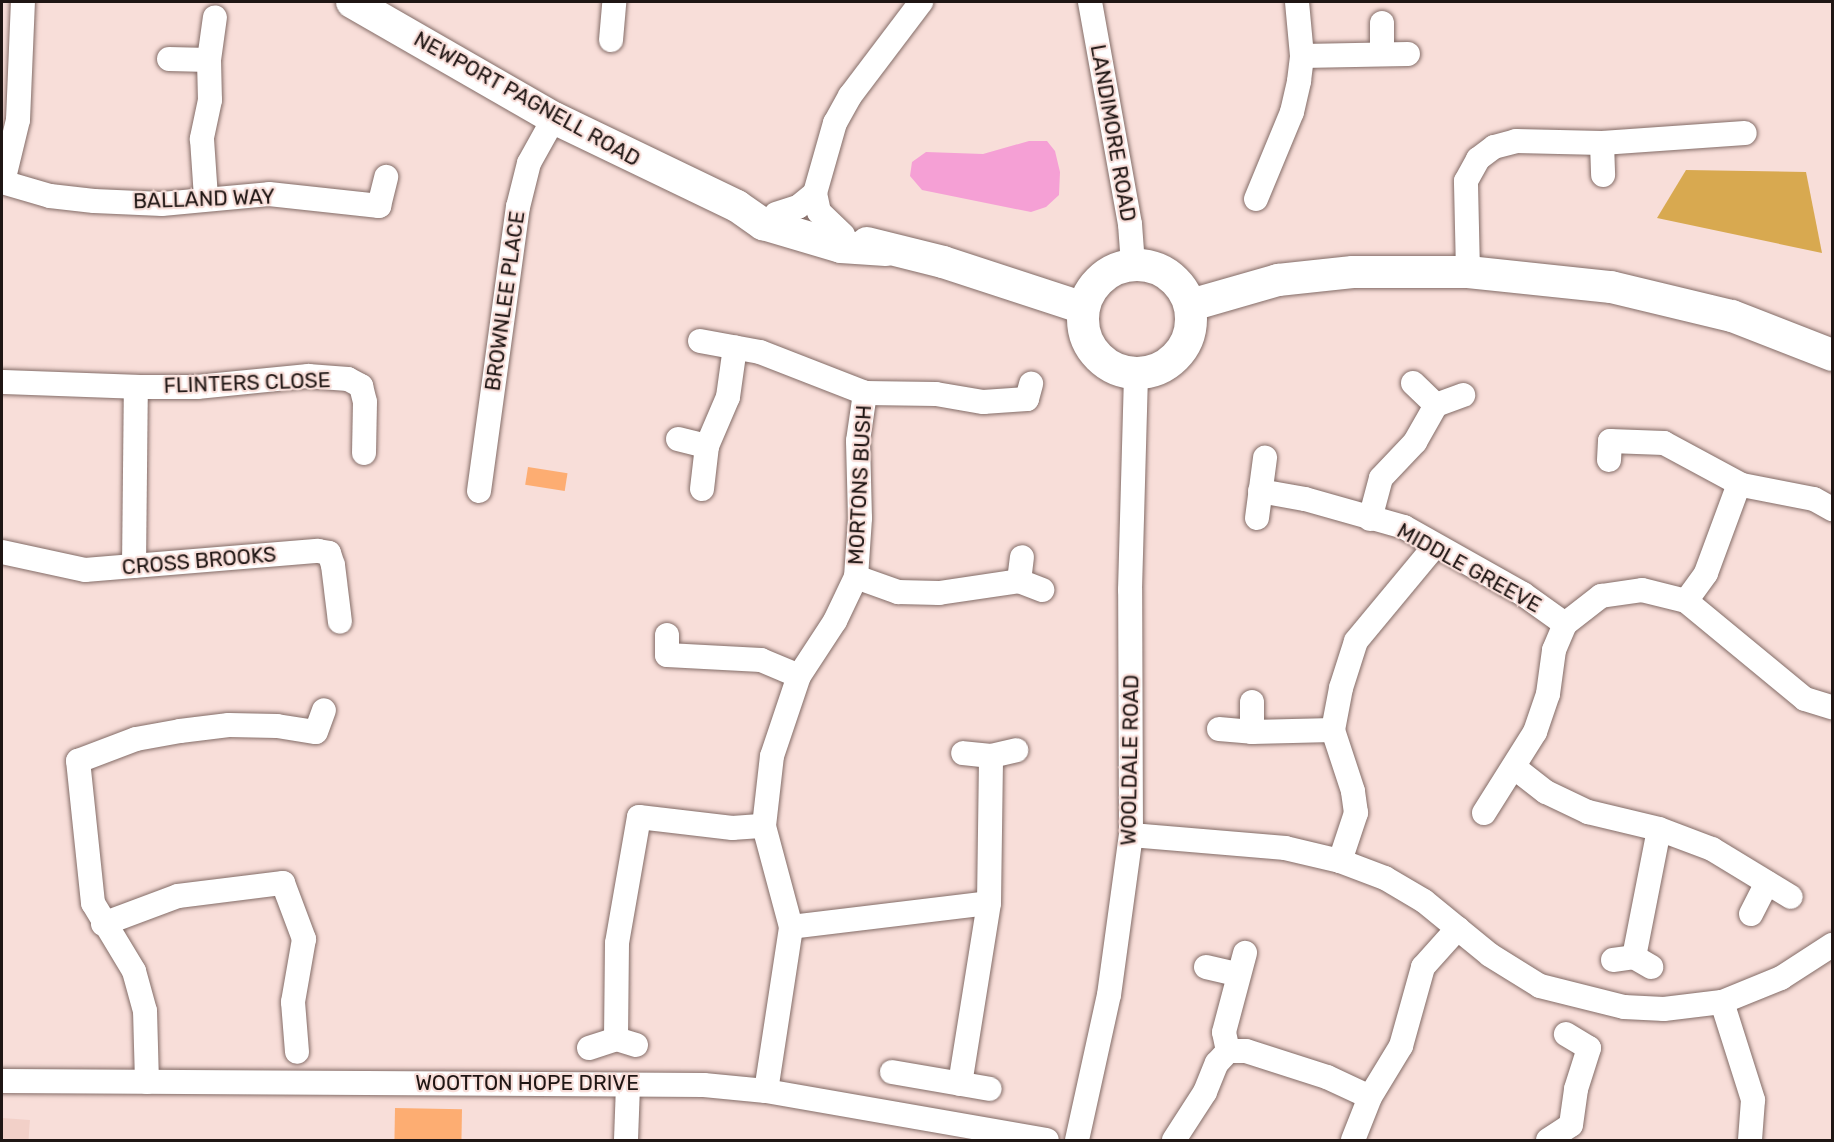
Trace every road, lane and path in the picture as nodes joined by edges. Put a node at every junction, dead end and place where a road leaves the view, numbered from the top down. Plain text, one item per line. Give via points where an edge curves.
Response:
1 (23, 2) edge
2 (352, 2) edge
3 (614, 2) edge
4 (921, 2) edge
5 (1090, 2) edge
6 (1297, 2) edge
7 (215, 17) dead end
8 (1382, 23) dead end
9 (611, 40) dead end
10 (1382, 54) junction
11 (1408, 54) dead end
12 (1302, 56) junction
13 (169, 59) dead end
14 (209, 60) junction
15 (554, 118) junction
16 (1744, 133) dead end
17 (1602, 143) junction
18 (1603, 176) dead end
19 (386, 177) dead end
20 (2, 182) edge
21 (815, 193) junction
22 (206, 197) junction
23 (1256, 199) dead end
24 (737, 206) junction
25 (776, 214) junction
26 (843, 235) junction
27 (886, 250) junction
28 (1133, 265) junction
29 (1468, 272) junction
30 (1191, 305) junction
31 (1084, 308) junction
32 (700, 341) dead end
33 (735, 347) junction
34 (1833, 355) edge
35 (1136, 374) junction
36 (2, 382) edge
37 (1413, 383) dead end
38 (1031, 384) dead end
39 (136, 387) junction
40 (864, 393) junction
41 (1463, 394) dead end
42 (1436, 405) junction
43 (678, 439) dead end
44 (707, 447) junction
45 (364, 453) dead end
46 (1265, 458) dead end
47 (1609, 460) dead end
48 (1738, 484) junction
49 (702, 489) dead end
50 (479, 491) dead end
51 (1260, 491) junction
52 (1833, 509) edge
53 (1257, 518) dead end
54 (1370, 519) junction
55 (1435, 546) junction
56 (2, 552) edge
57 (1022, 557) dead end
58 (134, 566) junction
59 (856, 577) junction
60 (1019, 581) junction
61 (1042, 590) dead end
62 (1686, 602) junction
63 (340, 622) dead end
64 (1565, 624) junction
65 (668, 635) dead end
66 (799, 676) junction
67 (1252, 702) dead end
68 (1833, 707) edge
69 (324, 710) dead end
70 (1219, 729) dead end
71 (1333, 730) junction
72 (1252, 732) junction
73 (1016, 750) dead end
74 (963, 753) dead end
75 (992, 756) junction
76 (1515, 768) junction
77 (1484, 813) dead end
78 (764, 826) junction
79 (1659, 829) junction
80 (1131, 835) junction
81 (1340, 861) junction
82 (1767, 883) junction
83 (1791, 897) dead end
84 (989, 903) junction
85 (1751, 914) dead end
86 (103, 924) junction
87 (792, 927) junction
88 (1458, 928) junction
89 (1833, 945) edge
90 (1632, 962) dead end
91 (1206, 967) dead end
92 (1722, 1002) junction
93 (1566, 1034) dead end
94 (589, 1048) dead end
95 (1228, 1051) junction
96 (297, 1052) dead end
97 (892, 1072) dead end
98 (2, 1081) edge
99 (147, 1082) junction
100 (628, 1084) junction
101 (960, 1084) junction
102 (990, 1089) dead end
103 (766, 1091) junction
104 (1370, 1097) junction
105 (626, 1140) edge
106 (1047, 1140) edge
107 (1077, 1140) edge
108 (1174, 1140) edge
109 (1353, 1140) edge
110 (1548, 1140) edge
111 (1750, 1140) edge

1 - 20 street via 18,120
2 - 15 main road, NEWPORT PAGNELL ROAD
3 - 9 street
4 - 21 street via 850,96 835,123
5 - 28 street, LANDIMORE ROAD via 1130,224
6 - 12 street
7 - 14 street
8 - 10 street
10 - 11 street
10 - 12 street
12 - 23 street via 1292,112
13 - 14 street
14 - 22 street via 210,100 201,139
15 - 24 main road, NEWPORT PAGNELL ROAD
15 - 50 street, BROWNLEE PLACE via 529,163 518,207
16 - 17 street
17 - 18 street
17 - 29 street via 1516,141 1494,147 1478,159 1466,182
19 - 22 street, BALLAND WAY via 376,217 269,194
20 - 22 street, BALLAND WAY via 50,196 94,201 162,204
21 - 25 street via 798,207
21 - 26 street via 819,212
24 - 25 main road, NEWPORT PAGNELL ROAD
24 - 27 main road, NEWPORT PAGNELL ROAD via 764,224 793,235 840,247
25 - 26 main road, NEWPORT PAGNELL ROAD
26 - 27 main road, NEWPORT PAGNELL ROAD
27 - 31 main road, NEWPORT PAGNELL ROAD via 943,262
28 - 30 main road via 1152,267 1169,275
28 - 31 main road via 1101,279
29 - 30 main road via 1353,272 1278,280
29 - 34 main road via 1611,287 1732,316
30 - 35 main road via 1192,326 1180,353 1156,371
31 - 35 main road via 1083,327 1089,345 1101,360 1117,370
32 - 33 street
33 - 40 street via 760,352
33 - 44 street via 728,397
35 - 80 street, WOOLDALE ROAD via 1130,590
36 - 39 street, FLINTERS CLOSE
37 - 42 street
38 - 40 street via 1027,399 994,401 936,394
39 - 45 street, FLINTERS CLOSE via 197,387 308,376 348,379 361,386 365,402
39 - 58 street, FLINTERS CLOSE
40 - 59 street, MORTONS BUSH via 858,441 860,518
41 - 42 street
42 - 54 street, MIDDLE GREEVE via 1415,442 1381,478
43 - 44 street
44 - 49 street
46 - 51 street
47 - 48 street via 1610,441 1664,443
48 - 52 street via 1814,499
48 - 62 street via 1706,573
51 - 53 street
51 - 54 street, MIDDLE GREEVE via 1305,499
54 - 55 street, MIDDLE GREEVE via 1404,527
55 - 64 street, MIDDLE GREEVE via 1523,594
55 - 71 street via 1356,641
56 - 58 street, CROSS BROOKS via 85,570
57 - 60 street
58 - 63 street, CROSS BROOKS via 329,553
59 - 60 street via 898,592 939,593
59 - 66 street, MORTONS BUSH
60 - 61 street
62 - 64 street, MIDDLE GREEVE via 1642,590 1600,596
62 - 68 street, MIDDLE GREEVE via 1805,699
64 - 76 street, MIDDLE GREEVE via 1554,650 1548,694 1535,732
65 - 66 street via 668,655 760,660
66 - 78 street, MORTONS BUSH via 772,756
67 - 72 street
69 - 86 street via 316,732 229,725 136,739 78,761 93,903
70 - 72 street
71 - 72 street
71 - 81 street via 1356,813
73 - 75 street
74 - 75 street
75 - 84 street
76 - 77 street, MIDDLE GREEVE
76 - 79 street via 1546,792 1588,812
78 - 87 street, MORTONS BUSH
78 - 94 street via 732,828 639,817 617,943 626,1042
79 - 82 street via 1712,849
79 - 90 street
80 - 81 street via 1285,848
80 - 107 street, WOOLDALE ROAD via 1108,995
81 - 88 street via 1385,878 1424,901
82 - 83 street
82 - 85 street
84 - 87 street
84 - 101 street
86 - 96 street via 178,896 283,883 304,939 293,1002
86 - 99 street via 134,971 142,1001
87 - 103 street, MORTONS BUSH
88 - 92 street via 1540,986 1579,998 1664,1009
88 - 104 street via 1423,967 1401,1046
89 - 92 street via 1780,978
91 - 95 street via 1241,964 1224,1032
92 - 111 street via 1753,1100
93 - 110 street via 1589,1048 1576,1089 1571,1125
95 - 104 street via 1246,1051 1327,1077
95 - 108 street via 1217,1063 1205,1092
97 - 101 street
98 - 99 street, WOOTTON HOPE DRIVE
99 - 100 street, WOOTTON HOPE DRIVE
100 - 103 street, WOOTTON HOPE DRIVE via 704,1084
100 - 105 street
101 - 102 street
103 - 106 street, WOOTTON HOPE DRIVE
104 - 109 street

